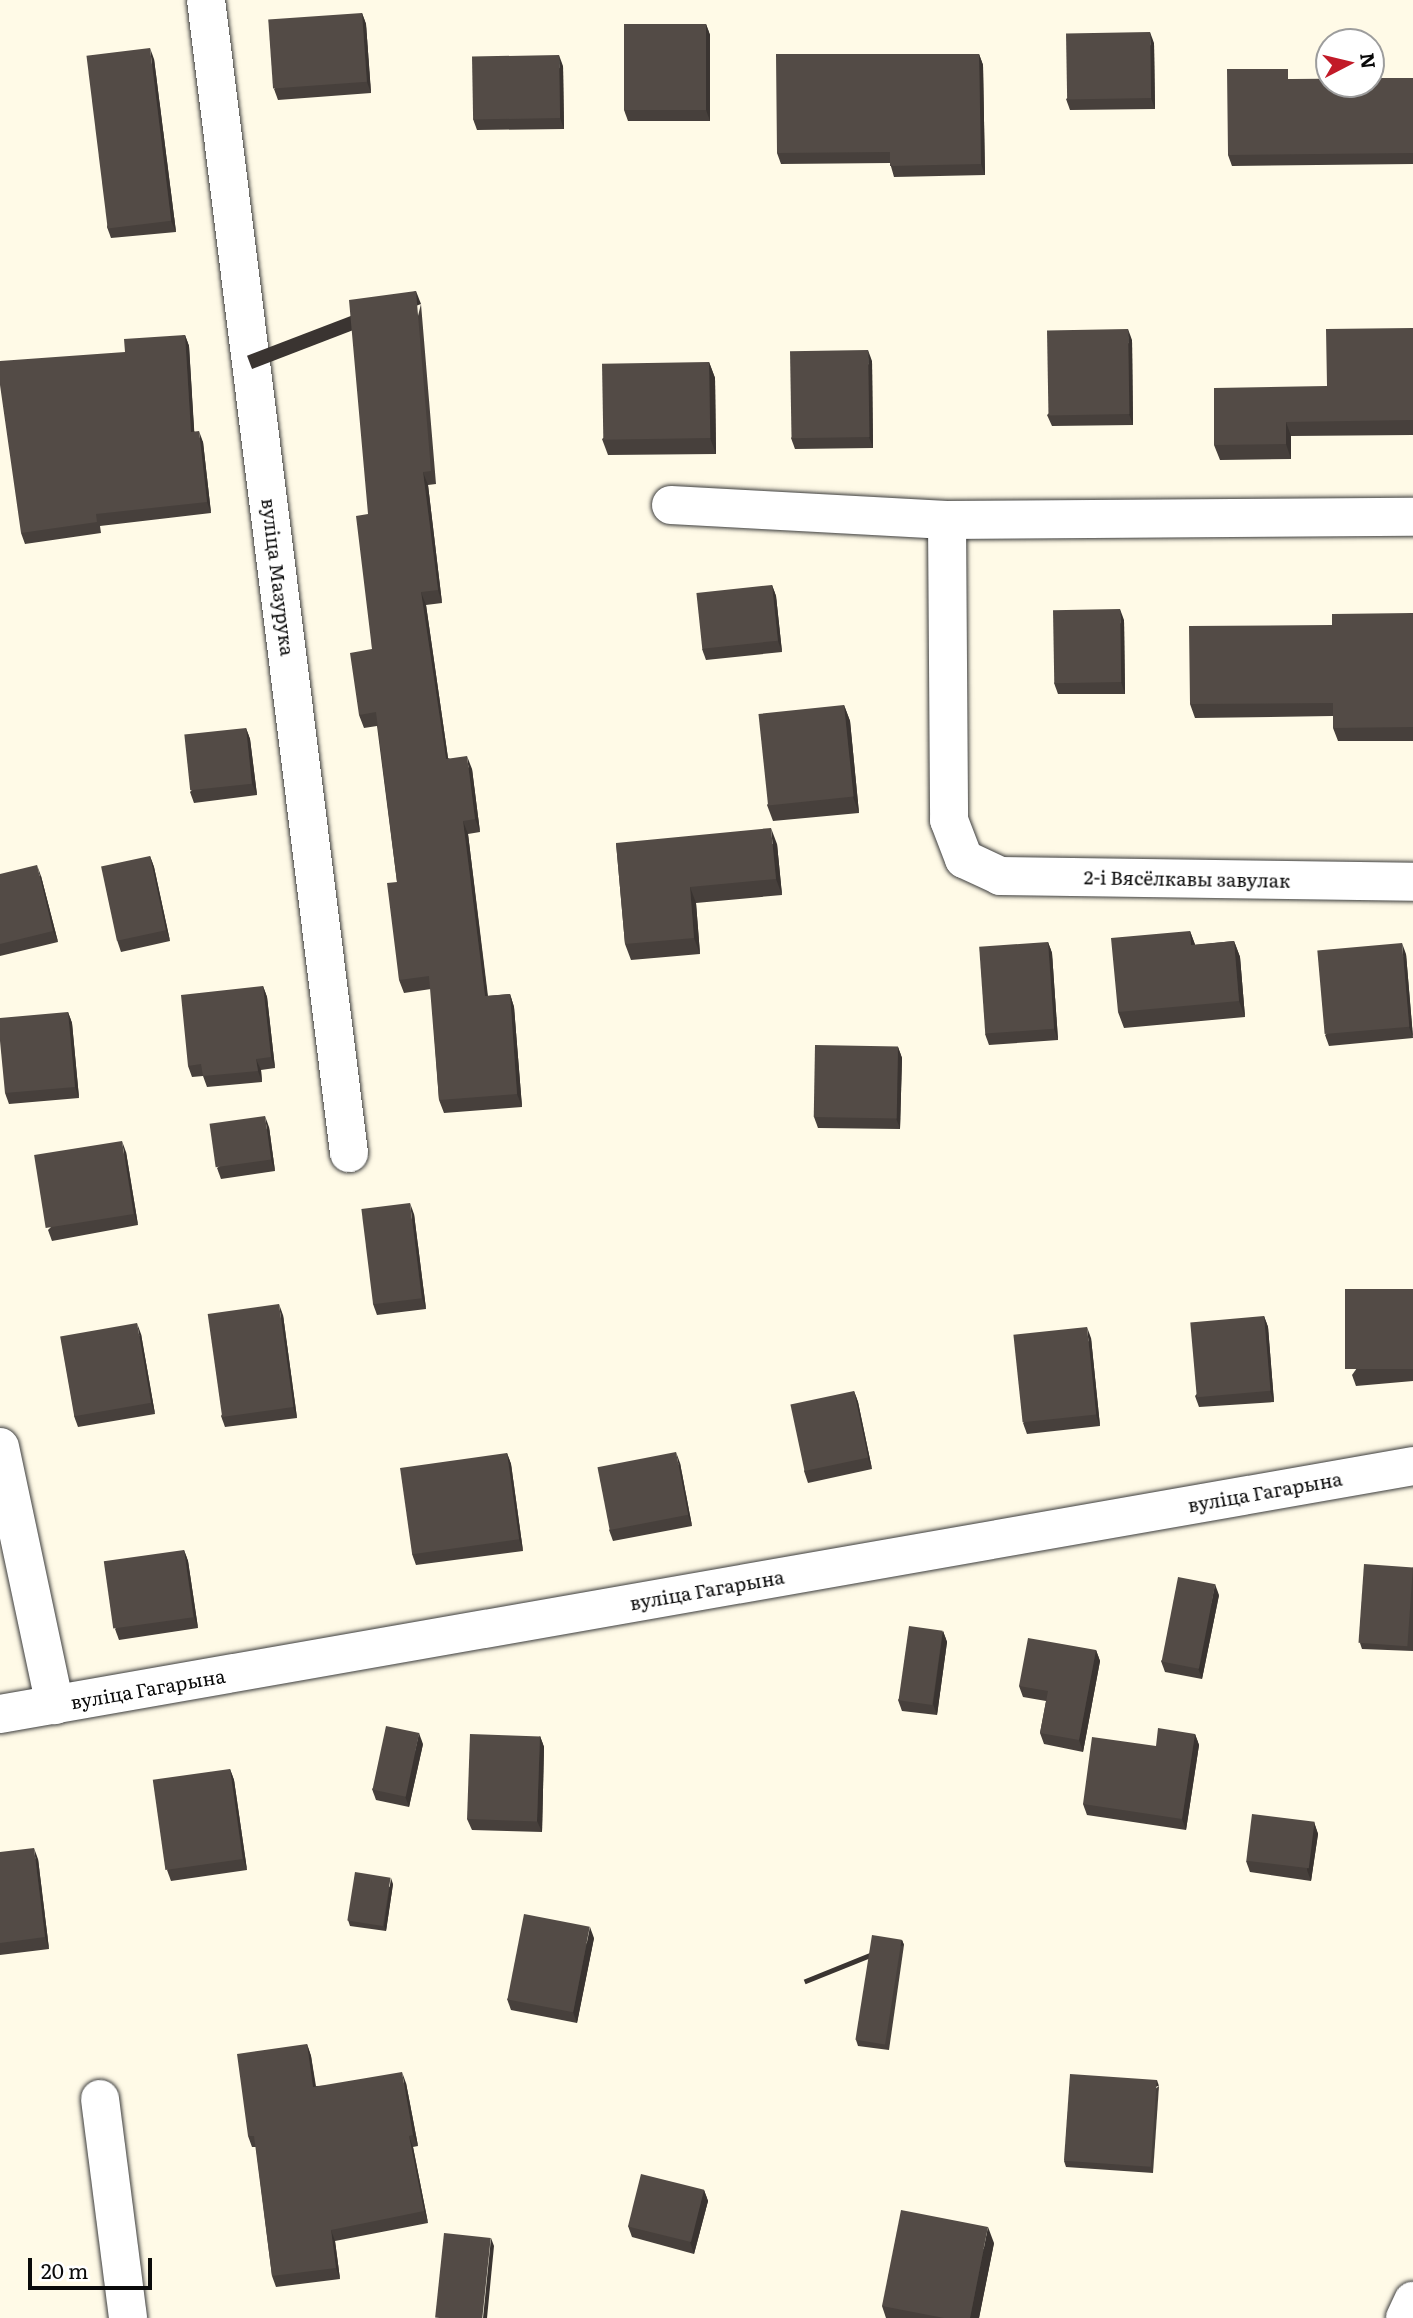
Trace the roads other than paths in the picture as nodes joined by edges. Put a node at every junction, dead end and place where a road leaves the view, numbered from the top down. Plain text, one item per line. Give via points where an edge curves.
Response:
1 (206, 0) edge
2 (671, 505) dead end
3 (1413, 517) edge
4 (947, 520) junction
5 (1413, 881) edge
6 (349, 1153) dead end
7 (0, 1447) edge
8 (1413, 1466) edge
9 (55, 1705) junction
10 (0, 1714) edge
11 (100, 2099) dead end
12 (1413, 2301) edge
13 (128, 2318) edge
14 (1405, 2318) edge

1 - 6 street, вуліца Мазурука
2 - 4 street
3 - 4 street
4 - 5 street, 2-і Вясёлкавы завулак via 949,820 964,859 1000,876
7 - 9 street
8 - 9 street, вуліца Гагарына
9 - 10 street, вуліца Гагарына
11 - 13 street
12 - 14 street

